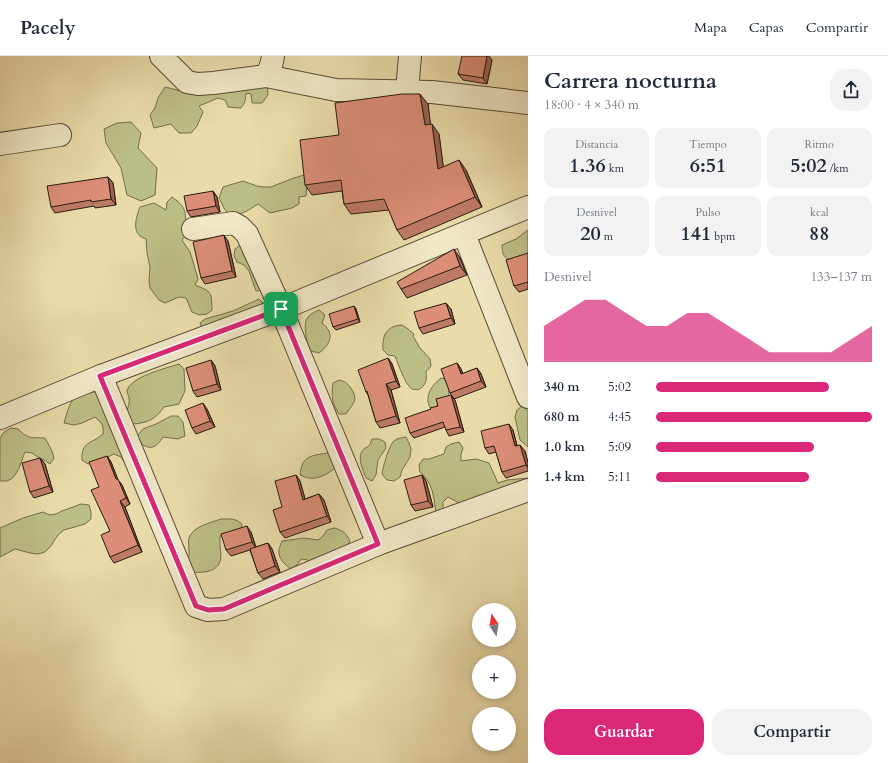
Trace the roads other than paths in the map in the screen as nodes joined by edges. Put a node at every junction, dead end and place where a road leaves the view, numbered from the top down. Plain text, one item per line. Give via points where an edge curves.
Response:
1 (410, 56) edge
2 (168, 59) edge
3 (269, 66) edge
4 (407, 91) junction
5 (528, 103) edge
6 (60, 135) dead end
7 (0, 144) edge
8 (528, 207) edge
9 (193, 229) dead end
10 (464, 234) junction
11 (281, 309) junction
12 (100, 376) junction
13 (528, 397) edge
14 (0, 418) edge
15 (528, 490) edge
16 (378, 544) junction

1 - 4 street
2 - 3 street via 187,82 198,84 213,84
3 - 4 street via 336,90
4 - 5 street
6 - 7 street
8 - 10 street
9 - 11 street via 233,222 240,227 247,234
10 - 11 street
10 - 13 street
11 - 12 street
11 - 16 street
12 - 14 street
12 - 16 street via 196,606 208,610 224,609
15 - 16 street

